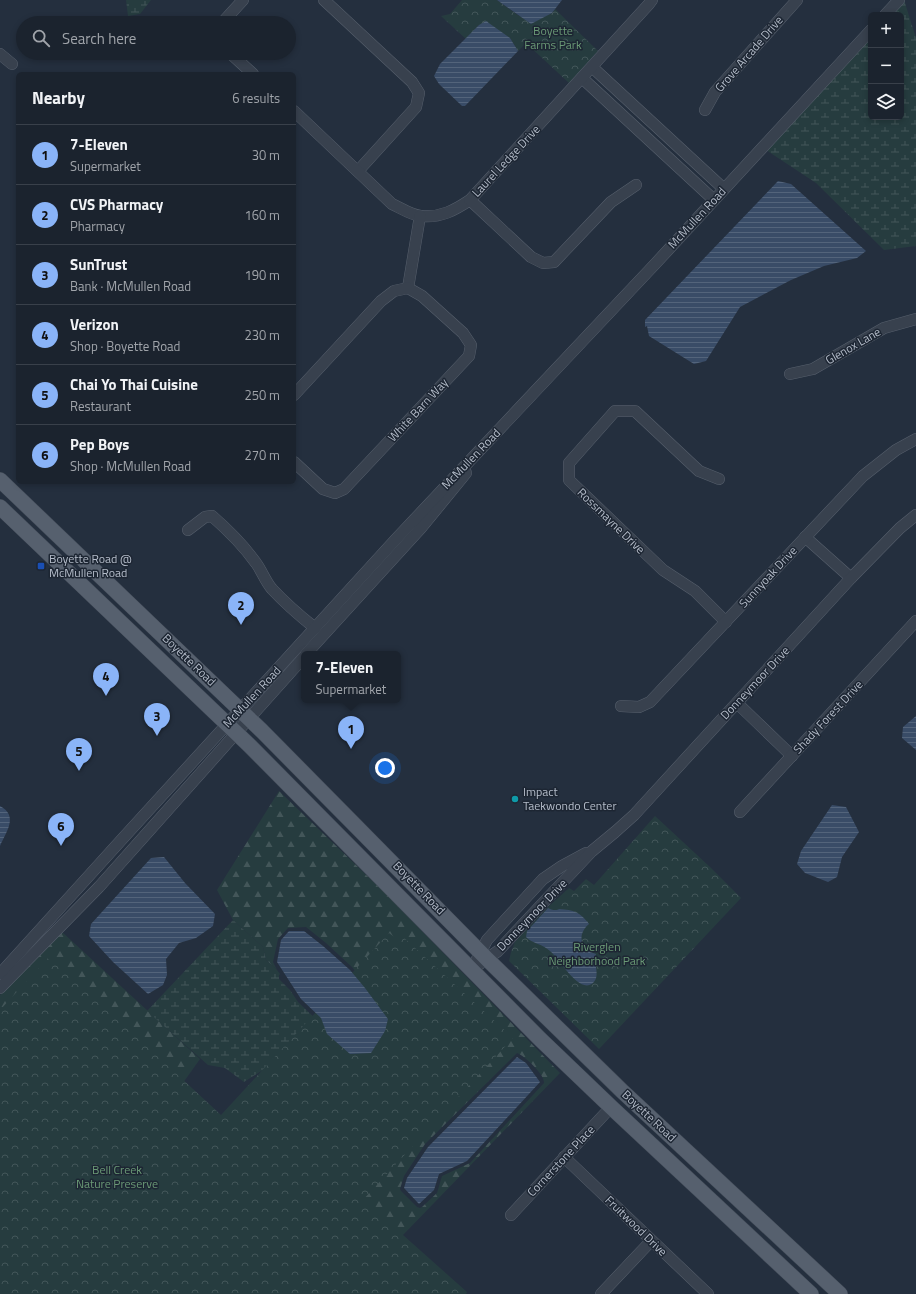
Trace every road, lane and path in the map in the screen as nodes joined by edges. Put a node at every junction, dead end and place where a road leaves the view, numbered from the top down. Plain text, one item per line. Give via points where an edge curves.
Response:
1 (243, 0) edge
2 (324, 0) edge
3 (652, 0) edge
4 (797, 0) edge
5 (899, 0) edge
6 (888, 12) edge
7 (228, 16) edge
8 (868, 33) edge
9 (0, 54) edge
10 (238, 60) edge
11 (12, 64) dead end
12 (592, 67) junction
13 (251, 72) edge
14 (582, 78) junction
15 (705, 110) dead end
16 (296, 116) edge
17 (358, 171) junction
18 (636, 185) dead end
19 (724, 189) junction
20 (470, 200) junction
21 (714, 200) junction
22 (420, 216) junction
23 (408, 288) junction
24 (916, 320) edge
25 (790, 374) dead end
26 (296, 393) edge
27 (916, 439) edge
28 (296, 464) edge
29 (719, 479) dead end
30 (0, 480) edge
31 (0, 488) edge
32 (447, 490) junction
33 (1, 508) edge
34 (916, 516) edge
35 (188, 530) dead end
36 (805, 537) junction
37 (92, 567) junction
38 (851, 578) junction
39 (916, 621) edge
40 (726, 622) junction
41 (315, 628) junction
42 (309, 651) edge
43 (301, 660) edge
44 (737, 703) junction
45 (621, 706) dead end
46 (244, 714) junction
47 (231, 728) junction
48 (792, 756) junction
49 (740, 812) dead end
50 (592, 850) junction
51 (484, 955) junction
52 (471, 970) junction
53 (0, 974) edge
54 (0, 988) edge
55 (611, 1107) junction
56 (564, 1157) junction
57 (511, 1215) dead end
58 (651, 1241) junction
59 (601, 1294) edge
60 (708, 1294) edge
61 (812, 1294) edge
62 (840, 1294) edge

1 - 7 street
2 - 17 street via 412,82 418,92 416,107
3 - 12 street, Laurel Ledge Drive
4 - 15 street, Grove Arcade Drive via 715,92
5 - 6 street
8 - 19 street, McMullen Road
9 - 11 street
10 - 13 street
12 - 14 street, Laurel Ledge Drive
12 - 19 street
14 - 20 street, Laurel Ledge Drive
14 - 21 street
16 - 17 street, Laurel Ledge Drive
17 - 22 street, Laurel Ledge Drive via 392,204
18 - 20 street via 611,202 554,262 543,263 531,257
19 - 21 street, McMullen Road
20 - 22 street, Laurel Ledge Drive via 452,211
21 - 32 street, McMullen Road
22 - 23 street
23 - 26 street via 394,291 381,301
23 - 28 street, White Barn Way via 422,296 463,333 471,345 469,356 344,489 335,492 323,489
24 - 25 street, Glenox Lane via 884,328 813,369
27 - 36 street, Sunnyoak Drive via 896,450 863,476
29 - 40 street, Rossmayne Drive via 699,471 635,411 615,411 569,463 569,480 663,570 694,592
30 - 37 main road, Boyette Road
31 - 33 main road
32 - 41 street, McMullen Road
32 - 42 street, McMullen Road via 421,528
33 - 37 main road via 18,511 62,552
33 - 47 main road, Boyette Road
34 - 38 street, Donneymoor Drive via 900,528
35 - 41 street via 205,517 212,516 228,530 256,563 272,588
36 - 38 street
36 - 40 street, Sunnyoak Drive
37 - 46 main road, Boyette Road
38 - 44 street, Donneymoor Drive
39 - 48 street, Shady Forest Drive
40 - 45 street, Sunnyoak Drive via 650,702 639,707
41 - 46 street, McMullen Road
43 - 46 street, McMullen Road
44 - 48 street
44 - 50 street, Donneymoor Drive via 634,815
46 - 47 street, McMullen Road
46 - 51 main road, Boyette Road
47 - 52 main road, Boyette Road
47 - 53 street, McMullen Road
47 - 54 street, McMullen Road via 99,887
48 - 49 street, Shady Forest Drive
50 - 51 street, Donneymoor Drive via 498,951
50 - 51 street, Donneymoor Drive via 543,879 487,940
51 - 52 street, Donneymoor Drive
51 - 62 main road, Boyette Road via 622,1091
52 - 55 main road, Boyette Road
55 - 56 street, Cornerstone Place
55 - 61 main road, Boyette Road
56 - 57 street, Cornerstone Place
56 - 58 street, Fruitwood Drive
58 - 59 street
58 - 60 street, Fruitwood Drive

